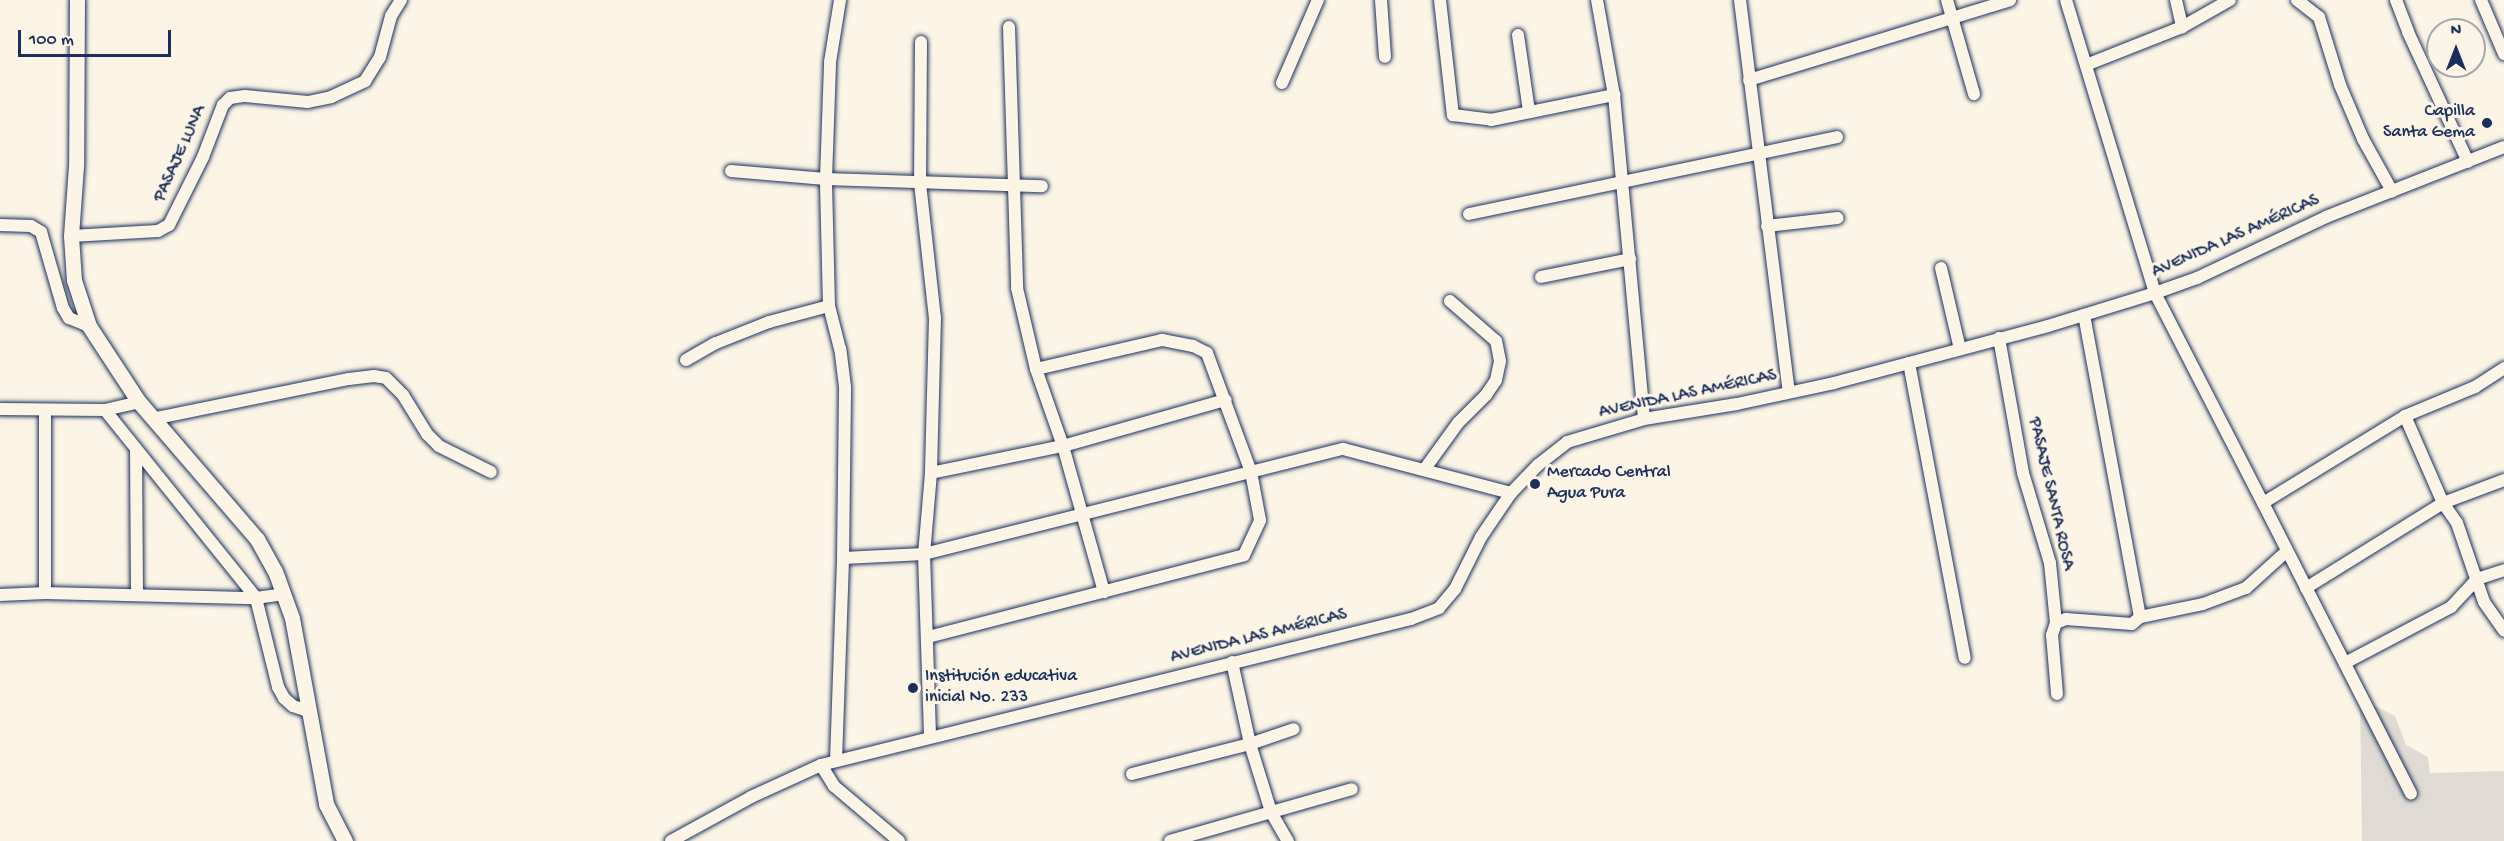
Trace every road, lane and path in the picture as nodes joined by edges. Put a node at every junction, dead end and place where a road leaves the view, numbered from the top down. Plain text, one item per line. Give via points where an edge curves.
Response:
1 (77, 0) edge
2 (401, 0) edge
3 (840, 0) edge
4 (1318, 0) edge
5 (1382, 0) edge
6 (1440, 0) edge
7 (1597, 0) edge
8 (1740, 0) edge
9 (1947, 0) edge
10 (2010, 0) edge
11 (2066, 0) edge
12 (2176, 0) edge
13 (2230, 0) edge
14 (2297, 0) edge
15 (2397, 0) edge
16 (2481, 0) edge
17 (1952, 18) junction
18 (1009, 27) dead end
19 (2182, 27) junction
20 (1518, 34) dead end
21 (921, 42) dead end
22 (2504, 54) edge
23 (1385, 57) dead end
24 (2086, 65) junction
25 (1749, 80) junction
26 (1282, 83) dead end
27 (1974, 94) dead end
28 (1614, 95) junction
29 (1529, 111) junction
30 (1837, 137) dead end
31 (2504, 147) edge
32 (1758, 155) junction
33 (2468, 162) junction
34 (731, 171) dead end
35 (826, 179) junction
36 (1622, 182) junction
37 (920, 183) junction
38 (1014, 186) junction
39 (1042, 186) dead end
40 (2392, 191) junction
41 (1469, 214) dead end
42 (1838, 218) dead end
43 (0, 225) edge
44 (1767, 226) junction
45 (71, 236) junction
46 (1630, 259) junction
47 (1941, 268) dead end
48 (1541, 277) dead end
49 (2155, 293) junction
50 (1450, 301) dead end
51 (829, 306) junction
52 (2084, 315) junction
53 (89, 326) junction
54 (1999, 338) junction
55 (1960, 349) junction
56 (686, 360) dead end
57 (1909, 363) junction
58 (2504, 368) edge
59 (1036, 369) junction
60 (1789, 392) junction
61 (1226, 400) junction
62 (139, 402) junction
63 (0, 410) edge
64 (45, 410) junction
65 (105, 410) junction
66 (2404, 416) junction
67 (152, 419) junction
68 (1644, 419) junction
69 (1063, 446) junction
70 (136, 450) junction
71 (1424, 470) junction
72 (491, 472) dead end
73 (1251, 472) junction
74 (931, 473) junction
75 (2504, 480) edge
76 (1511, 493) junction
77 (2263, 503) junction
78 (2443, 503) junction
79 (1082, 514) junction
80 (2287, 551) junction
81 (924, 554) junction
82 (843, 558) junction
83 (2504, 570) edge
84 (2477, 579) junction
85 (2306, 588) junction
86 (1104, 592) junction
87 (45, 593) junction
88 (137, 594) junction
89 (284, 594) junction
90 (0, 595) edge
91 (256, 598) junction
92 (2140, 617) junction
93 (2056, 623) junction
94 (2504, 631) edge
95 (928, 637) junction
96 (1965, 658) dead end
97 (1232, 662) junction
98 (2345, 663) junction
99 (2057, 694) dead end
100 (308, 711) junction
101 (1294, 729) dead end
102 (930, 737) junction
103 (1250, 744) junction
104 (836, 761) junction
105 (821, 765) junction
106 (1132, 774) dead end
107 (1352, 789) dead end
108 (2411, 793) dead end
109 (1272, 812) junction
110 (345, 841) edge
111 (671, 841) edge
112 (899, 841) edge
113 (1170, 841) edge
114 (1288, 841) edge

1 - 45 main road via 76,166
2 - 45 street, PASAJE LUNA via 391,16 380,57 364,81 331,97 308,102 230,98 223,105 204,157 169,225 158,231
3 - 35 street via 830,62
4 - 26 street
5 - 23 street
6 - 29 street via 1454,115 1491,120
7 - 28 street
8 - 25 street
9 - 17 street
10 - 17 street
11 - 24 street
12 - 19 street
13 - 19 street
14 - 40 street via 2319,17 2340,85 2363,139
15 - 33 street via 2408,33
16 - 22 street
17 - 25 street
17 - 27 street
18 - 38 street
19 - 24 street
20 - 29 street
21 - 37 street
24 - 49 street
25 - 32 street
28 - 29 street
28 - 36 street
30 - 32 street
31 - 33 street, AVENIDA LAS AMÉRICAS
32 - 36 street
32 - 44 street
33 - 40 street, AVENIDA LAS AMÉRICAS
34 - 35 street
35 - 37 street
35 - 51 street
36 - 41 street
36 - 46 street
37 - 38 street
37 - 74 street via 934,318
38 - 39 street
38 - 59 street via 1017,288
40 - 49 street, AVENIDA LAS AMÉRICAS
42 - 44 street
43 - 53 street via 31,226 41,232 63,308 69,318
44 - 60 street
45 - 53 main road via 74,280
46 - 48 street
46 - 68 street
47 - 55 street
49 - 52 street, AVENIDA LAS AMÉRICAS
49 - 77 street
50 - 71 street via 1496,341 1500,361 1496,381 1458,423
51 - 56 street via 769,322
51 - 82 street via 845,387
52 - 54 street, AVENIDA LAS AMÉRICAS
52 - 92 street
53 - 62 main road
54 - 55 street, AVENIDA LAS AMÉRICAS
54 - 93 street, PASAJE SANTA ROSA via 2023,473 2050,563
55 - 57 street, AVENIDA LAS AMÉRICAS
57 - 60 street, AVENIDA LAS AMÉRICAS
57 - 96 street
58 - 66 street via 2475,387
59 - 61 street via 1170,340 1207,354
59 - 69 street
60 - 68 street, AVENIDA LAS AMÉRICAS
61 - 69 street
61 - 73 street
62 - 65 street
62 - 67 main road
63 - 64 street
64 - 65 street
64 - 87 street
65 - 70 street
66 - 77 street
66 - 78 street
67 - 72 street via 349,379 380,377 403,395 427,435 439,446
67 - 89 main road via 256,539
68 - 76 street, AVENIDA LAS AMÉRICAS via 1567,442
69 - 74 street
69 - 79 street
70 - 88 street
70 - 91 street
71 - 73 street via 1343,449
71 - 76 street
73 - 79 street
73 - 86 street via 1260,520 1244,555
74 - 81 street
75 - 78 street
76 - 97 street, AVENIDA LAS AMÉRICAS via 1481,537 1455,589 1439,608 1411,619
77 - 80 street
78 - 84 street via 2457,523
78 - 85 street
79 - 81 street
79 - 86 street
80 - 85 street
80 - 92 street via 2246,588 2203,604
81 - 82 street
81 - 95 street
82 - 104 street
83 - 84 street
84 - 94 street via 2484,602
84 - 98 street via 2451,607
85 - 98 street
86 - 95 street
87 - 88 street
87 - 90 street
88 - 91 street
89 - 91 street
89 - 100 main road via 292,618
91 - 100 street via 278,687 284,698
92 - 93 street via 2132,624 2066,619
93 - 99 street, PASAJE SANTA ROSA via 2052,635
95 - 102 street
97 - 102 street, AVENIDA LAS AMÉRICAS
97 - 103 street
98 - 108 street
100 - 110 main road via 326,804
101 - 103 street
102 - 104 street, AVENIDA LAS AMÉRICAS
103 - 106 street
103 - 109 street
104 - 105 street, AVENIDA LAS AMÉRICAS
105 - 111 street, AVENIDA LAS AMÉRICAS via 751,797
105 - 112 street via 834,786
107 - 109 street
109 - 113 street
109 - 114 street

